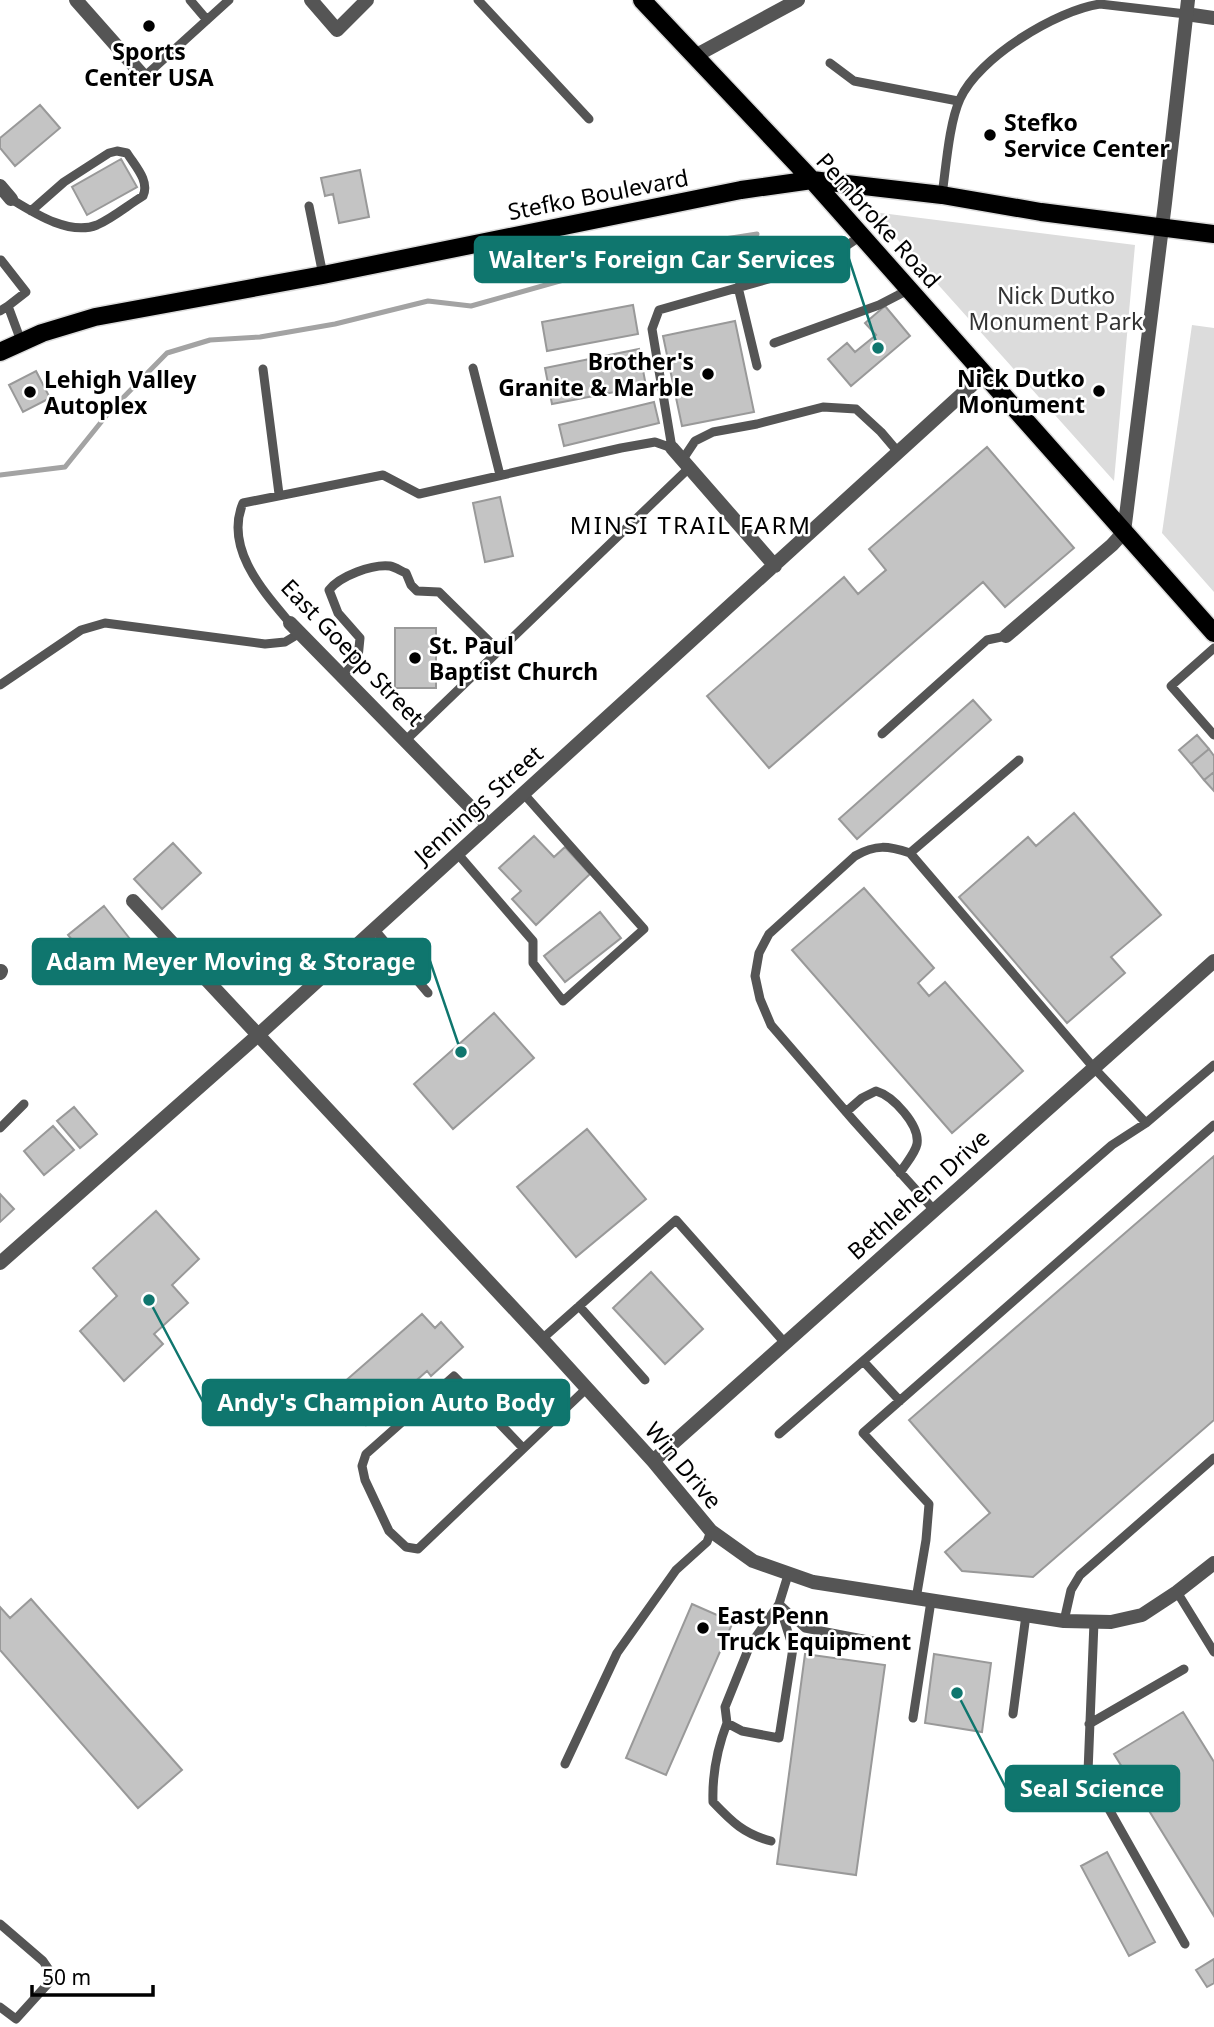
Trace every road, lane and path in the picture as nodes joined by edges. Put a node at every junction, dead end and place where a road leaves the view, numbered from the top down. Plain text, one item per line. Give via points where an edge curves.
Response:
1 (76, 0) edge
2 (190, 0) edge
3 (229, 0) edge
4 (311, 0) edge
5 (368, 0) edge
6 (478, 0) edge
7 (642, 0) edge
8 (798, 0) edge
9 (1083, 4) edge
10 (1187, 7) edge
11 (1214, 18) edge
12 (207, 20) junction
13 (695, 56) junction
14 (830, 63) dead end
15 (144, 77) joint
16 (958, 101) junction
17 (589, 119) dead end
18 (812, 180) junction
19 (0, 186) edge
20 (942, 195) junction
21 (11, 199) joint
22 (309, 206) dead end
23 (31, 211) junction
24 (1162, 228) junction
25 (1214, 234) edge
26 (861, 236) junction
27 (1, 260) edge
28 (323, 275) junction
29 (738, 287) junction
30 (908, 290) junction
31 (4, 309) edge
32 (21, 341) junction
33 (774, 343) dead end
34 (0, 352) edge
35 (757, 366) dead end
36 (473, 368) dead end
37 (263, 369) dead end
38 (983, 375) junction
39 (672, 448) junction
40 (898, 452) junction
41 (686, 463) junction
42 (500, 475) junction
43 (279, 494) junction
44 (1124, 532) junction
45 (775, 566) junction
46 (295, 628) junction
47 (1214, 633) edge
48 (1006, 636) joint
49 (1214, 648) edge
50 (499, 651) junction
51 (343, 676) junction
52 (0, 685) edge
53 (882, 734) dead end
54 (1214, 735) edge
55 (406, 740) junction
56 (1019, 760) dead end
57 (523, 793) junction
58 (488, 825) junction
59 (457, 853) junction
60 (910, 853) junction
61 (132, 901) dead end
62 (373, 929) junction
63 (1214, 961) edge
64 (428, 993) dead end
65 (257, 1036) junction
66 (1214, 1065) edge
67 (1094, 1068) junction
68 (24, 1104) dead end
69 (846, 1112) junction
70 (1146, 1123) junction
71 (1214, 1125) edge
72 (0, 1128) edge
73 (900, 1172) junction
74 (934, 1210) junction
75 (0, 1263) edge
76 (579, 1306) junction
77 (542, 1339) junction
78 (785, 1343) junction
79 (864, 1362) junction
80 (645, 1380) dead end
81 (587, 1388) junction
82 (900, 1401) junction
83 (779, 1434) dead end
84 (523, 1448) junction
85 (1214, 1458) edge
86 (653, 1461) junction
87 (711, 1531) junction
88 (1214, 1563) edge
89 (788, 1575) junction
90 (1177, 1592) junction
91 (916, 1599) junction
92 (931, 1601) junction
93 (779, 1604) junction
94 (1026, 1615) junction
95 (1064, 1621) junction
96 (1094, 1622) junction
97 (884, 1643) dead end
98 (1214, 1652) edge
99 (1184, 1670) dead end
100 (1013, 1714) dead end
101 (913, 1718) dead end
102 (727, 1723) junction
103 (1089, 1724) junction
104 (565, 1764) dead end
105 (771, 1842) dead end
106 (0, 1924) edge
107 (1185, 1944) dead end
108 (0, 2007) edge

1 - 15 street
2 - 12 lane
3 - 12 lane
4 - 5 street via 337,30
6 - 17 lane
7 - 13 main road, Pembroke Road
8 - 13 street
9 - 10 lane
9 - 16 lane via 999,54 973,78
10 - 11 street
10 - 24 street
12 - 15 lane
13 - 18 main road, Pembroke Road
14 - 16 lane via 851,80
16 - 20 lane
18 - 20 main road, Stefko Boulevard
18 - 26 main road, Pembroke Road
18 - 28 main road, Stefko Boulevard via 741,190
19 - 21 street
20 - 24 main road, Stefko Boulevard
21 - 23 lane
22 - 28 lane
23 - 23 lane via 71,228 95,226 143,196 144,180 127,153 109,153 64,182
24 - 25 main road, Stefko Boulevard
24 - 44 street
26 - 29 lane via 825,260
26 - 30 main road, Pembroke Road
27 - 31 lane via 26,292
28 - 32 main road, Stefko Boulevard via 95,317
29 - 35 lane
29 - 39 lane via 659,310 652,329
30 - 33 lane
30 - 38 main road, Pembroke Road
31 - 32 lane
32 - 34 main road, Stefko Boulevard
36 - 42 lane
37 - 43 lane
38 - 40 street, Jennings Street
38 - 44 main road, Pembroke Road
39 - 41 street
39 - 42 lane via 655,442
40 - 41 lane via 856,409 823,407 713,432 695,441
40 - 45 street, Jennings Street
41 - 45 street
41 - 50 lane
42 - 43 lane, East Goepp Street via 419,494 383,475
43 - 46 lane, East Goepp Street via 243,503 240,549 260,588
44 - 47 main road, Pembroke Road
44 - 48 street
45 - 57 street, Jennings Street
46 - 51 street, East Goepp Street
46 - 52 lane via 285,642 265,644 105,623 81,630
48 - 53 lane via 987,640
49 - 54 lane via 1171,687
50 - 51 lane via 439,592 417,591 406,573 391,566 363,570 336,581 328,590 338,612 360,638 358,658
50 - 55 lane
51 - 55 street, East Goepp Street
55 - 58 street, East Goepp Street
56 - 60 lane
57 - 58 street, Jennings Street
57 - 59 lane via 644,929 563,1001 533,963 533,941
58 - 59 street, Jennings Street
59 - 62 street, Jennings Street
60 - 67 lane
60 - 69 lane via 892,847 870,848 855,856 769,934 759,953 755,976 771,1025
61 - 65 street, Win Drive
62 - 64 lane
62 - 65 street, Jennings Street
63 - 67 street, Bethlehem Drive
65 - 75 street, Jennings Street
65 - 77 street, Win Drive
66 - 70 lane
67 - 70 lane
67 - 74 street, Bethlehem Drive
68 - 72 lane
69 - 73 lane
69 - 73 lane via 876,1091 888,1095 917,1136 917,1147
70 - 79 lane via 1112,1146
71 - 82 lane
73 - 74 lane
74 - 78 street, Bethlehem Drive
76 - 77 lane
76 - 78 lane via 676,1220
76 - 80 lane
77 - 81 street, Win Drive
78 - 86 street, Bethlehem Drive
79 - 82 lane
79 - 83 lane
81 - 84 lane
81 - 86 street, Win Drive
82 - 91 lane via 863,1433 929,1504
84 - 84 lane via 418,1549 406,1547 389,1531 362,1466 366,1454 454,1376
85 - 95 lane via 1080,1575 1071,1590
86 - 87 street, Win Drive
87 - 89 street, Win Drive via 753,1561
87 - 104 lane via 707,1542 676,1570 617,1653
88 - 90 street, Win Drive
89 - 91 street, Win Drive
89 - 93 lane
90 - 96 street, Win Drive via 1142,1615
90 - 98 lane
91 - 92 street, Win Drive
92 - 94 street, Win Drive
92 - 101 lane
93 - 97 lane via 805,1628
93 - 102 lane via 750,1645 724,1707
93 - 102 lane via 793,1648 779,1738
94 - 95 street, Win Drive
94 - 100 lane
95 - 96 street, Win Drive
96 - 103 lane
99 - 103 lane
102 - 105 lane via 717,1751 713,1802 750,1836
103 - 107 lane via 1088,1772
106 - 108 lane via 43,1961 54,1977 16,2019

